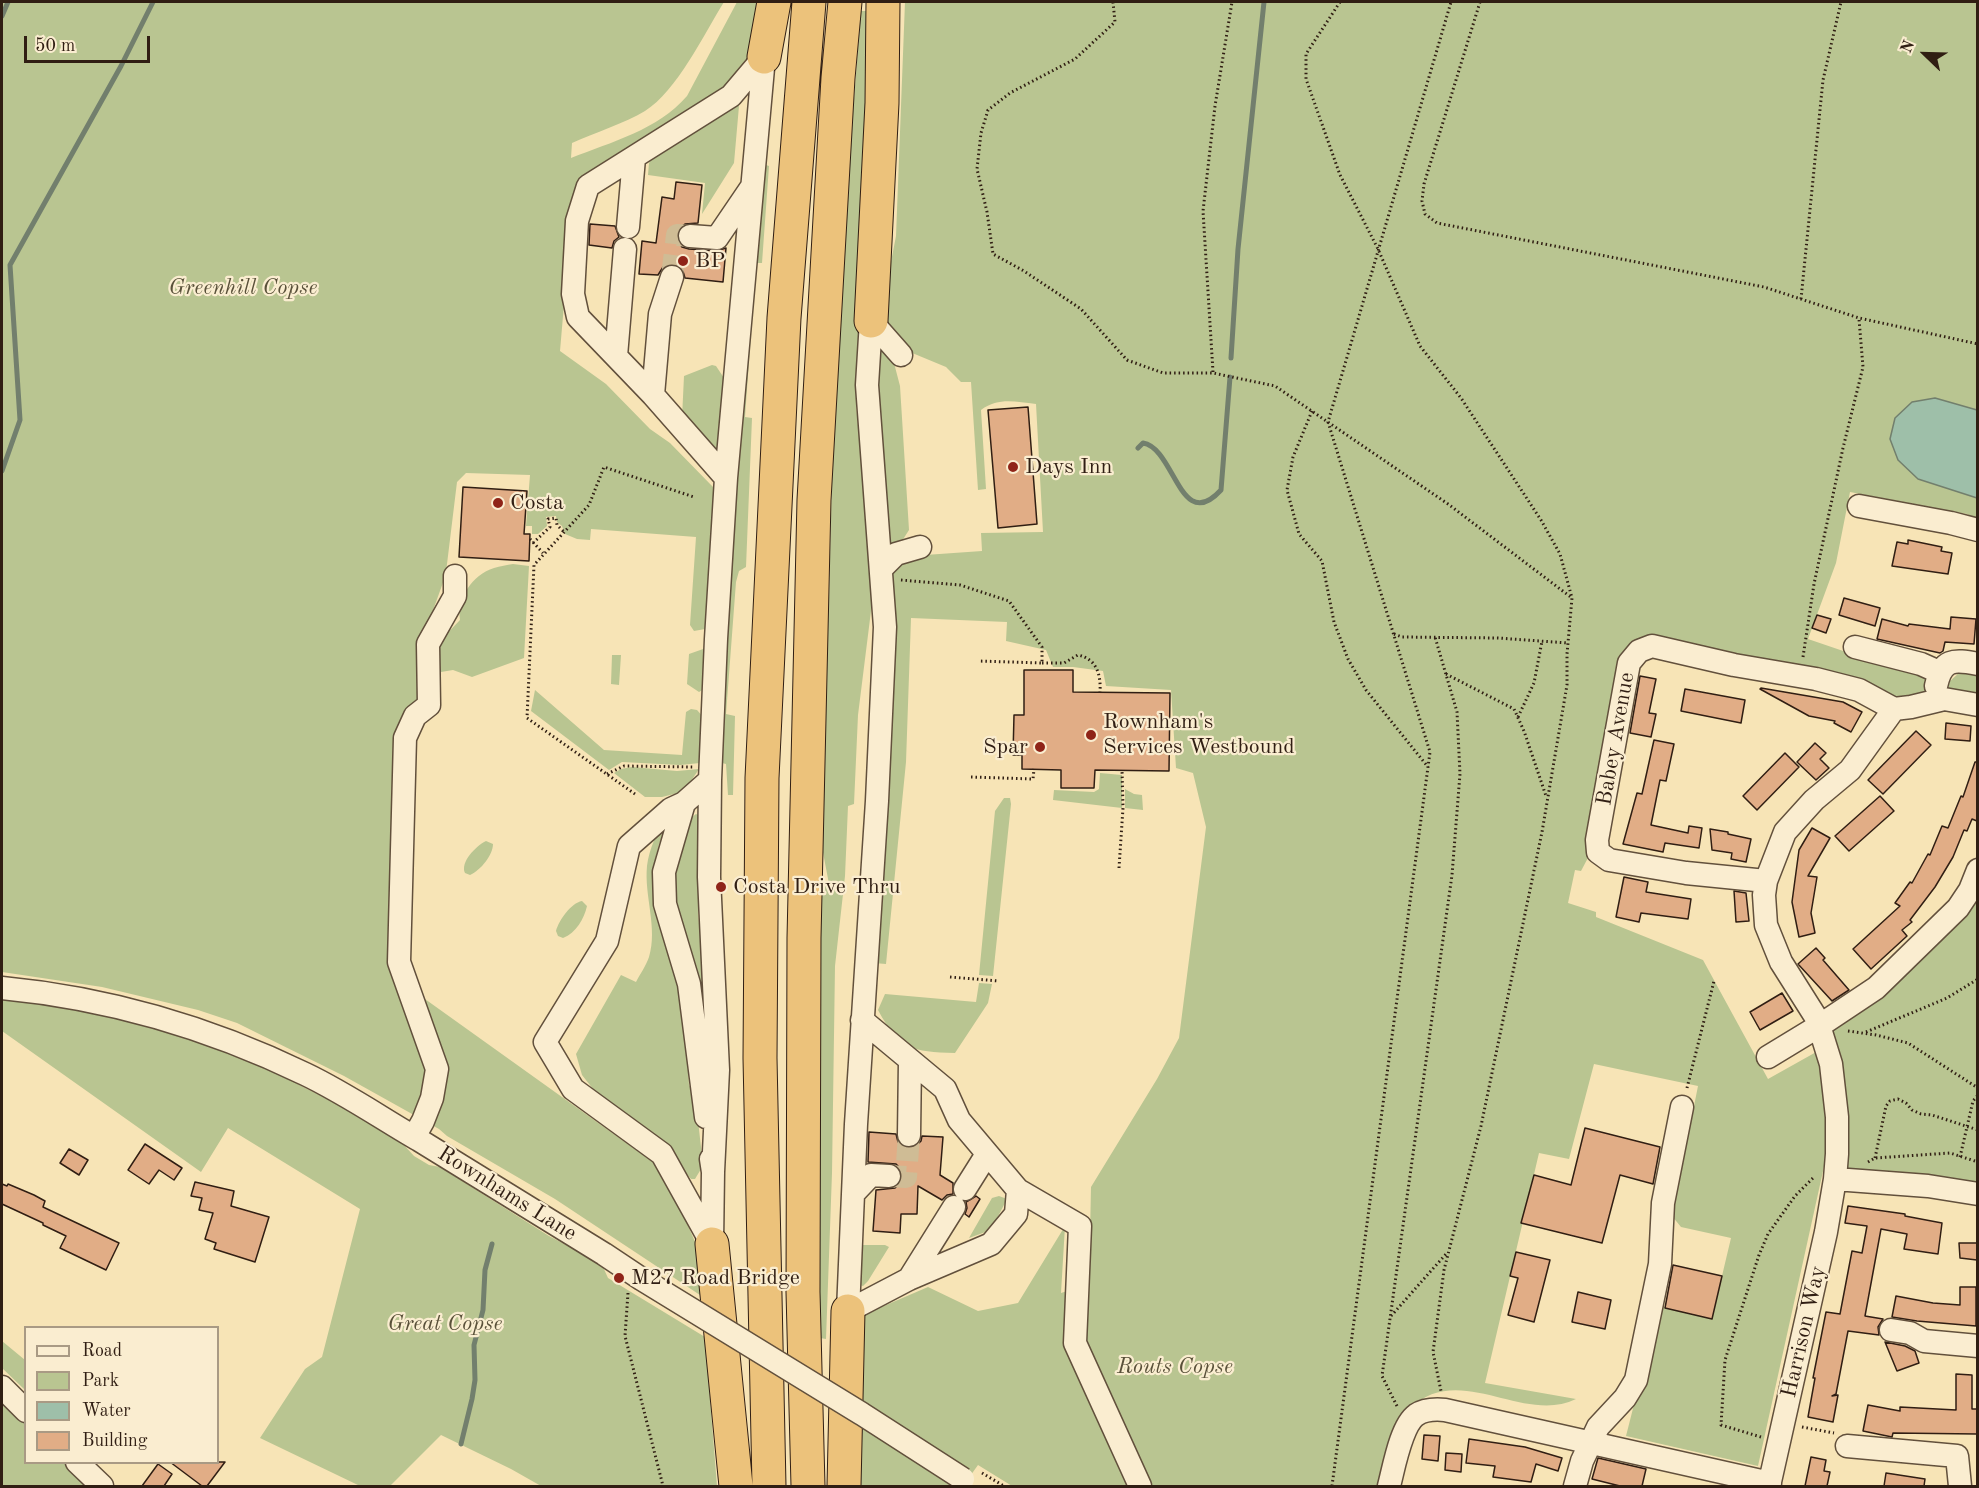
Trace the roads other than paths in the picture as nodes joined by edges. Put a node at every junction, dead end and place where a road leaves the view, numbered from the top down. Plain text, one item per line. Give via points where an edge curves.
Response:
1 (774, 2) edge
2 (809, 2) edge
3 (845, 2) edge
4 (883, 2) edge
5 (764, 57) junction
6 (634, 158) junction
7 (752, 187) junction
8 (690, 236) dead end
9 (672, 277) tunnel mouth
10 (871, 321) junction
11 (616, 356) junction
12 (901, 356) dead end
13 (653, 395) junction
14 (726, 478) junction
15 (1859, 506) dead end
16 (1977, 530) edge
17 (920, 547) dead end
18 (882, 568) junction
19 (455, 576) dead end
20 (1855, 647) dead end
21 (1977, 664) edge
22 (1939, 672) junction
23 (1932, 702) junction
24 (1977, 705) edge
25 (1894, 709) junction
26 (706, 773) junction
27 (684, 804) junction
28 (1977, 870) edge
29 (1766, 881) junction
30 (2, 988) edge
31 (862, 1020) junction
32 (1819, 1026) junction
33 (1768, 1057) dead end
34 (910, 1061) junction
35 (1682, 1107) road end
36 (909, 1135) tunnel mouth
37 (414, 1137) junction
38 (987, 1154) junction
39 (1836, 1166) junction
40 (713, 1172) junction
41 (889, 1176) tunnel mouth
42 (1018, 1190) junction
43 (853, 1194) junction
44 (1977, 1194) edge
45 (712, 1244) junction
46 (909, 1279) junction
47 (848, 1311) junction
48 (1891, 1330) dead end
49 (1977, 1346) edge
50 (2, 1387) edge
51 (24, 1409) edge
52 (1590, 1442) junction
53 (1847, 1446) road end
54 (1967, 1454) edge
55 (79, 1464) edge
56 (969, 1483) edge
57 (1769, 1485) edge
58 (102, 1486) edge
59 (736, 1486) edge
60 (769, 1486) edge
61 (808, 1486) edge
62 (844, 1486) edge
63 (1140, 1486) edge
64 (1389, 1486) edge
65 (1575, 1486) edge
66 (1960, 1486) edge

1 - 5 highway
2 - 60 highway via 784,318 762,778 760,1058
3 - 61 highway via 813,524 804,938 803,1292
4 - 10 highway
5 - 6 street via 731,96
5 - 7 street
6 - 11 street
6 - 11 street via 588,186 577,221 573,294 578,317
7 - 8 street via 717,238
7 - 14 street
9 - 13 street via 660,314
10 - 12 street
10 - 18 street via 867,385
11 - 13 street
13 - 14 street
14 - 26 street
15 - 16 street
17 - 18 street via 896,554
18 - 31 street via 885,627 881,741
19 - 37 street via 455,596 428,644 429,705 416,716 405,738 399,962 437,1070 432,1098
20 - 22 street
21 - 22 street via 1958,660 1946,664
22 - 23 street
23 - 24 street via 1944,699
23 - 25 street
25 - 29 street, Harrison Way via 1850,770 1814,800 1785,832
25 - 29 street, Babey Avenue via 1859,690 1652,646 1639,651 1629,663 1598,852 1609,860
26 - 27 street
26 - 40 street via 718,1070
27 - 40 street via 664,872 665,904 689,984
27 - 45 street via 671,809 629,846 607,941 545,1042 573,1089 662,1154
28 - 32 street via 1958,908 1876,988
29 - 32 street, Harrison Way via 1766,925 1781,962
30 - 37 street, Rownhams Lane via 114,1006 226,1040 306,1074
31 - 34 street
31 - 43 street
32 - 33 street
32 - 39 street, Harrison Way via 1831,1064 1837,1117
34 - 36 street
34 - 38 street via 945,1089 959,1120
35 - 52 street via 1664,1203 1660,1264 1636,1380
37 - 56 street, Rownhams Lane, bridge
38 - 42 street
38 - 46 street
39 - 44 street
39 - 57 street, Harrison Way via 1826,1232
40 - 45 street
41 - 43 street via 871,1175
42 - 46 street via 1016,1214 991,1244
42 - 63 street via 1080,1227 1075,1343
43 - 47 street
45 - 59 highway
46 - 47 street
47 - 62 highway
48 - 49 street via 1910,1333 1924,1341
50 - 51 street
52 - 57 street, Harrison Way
52 - 64 street, Harrison Way via 1430,1409 1417,1414 1406,1426
52 - 65 street
53 - 54 street
54 - 66 street
55 - 58 street

